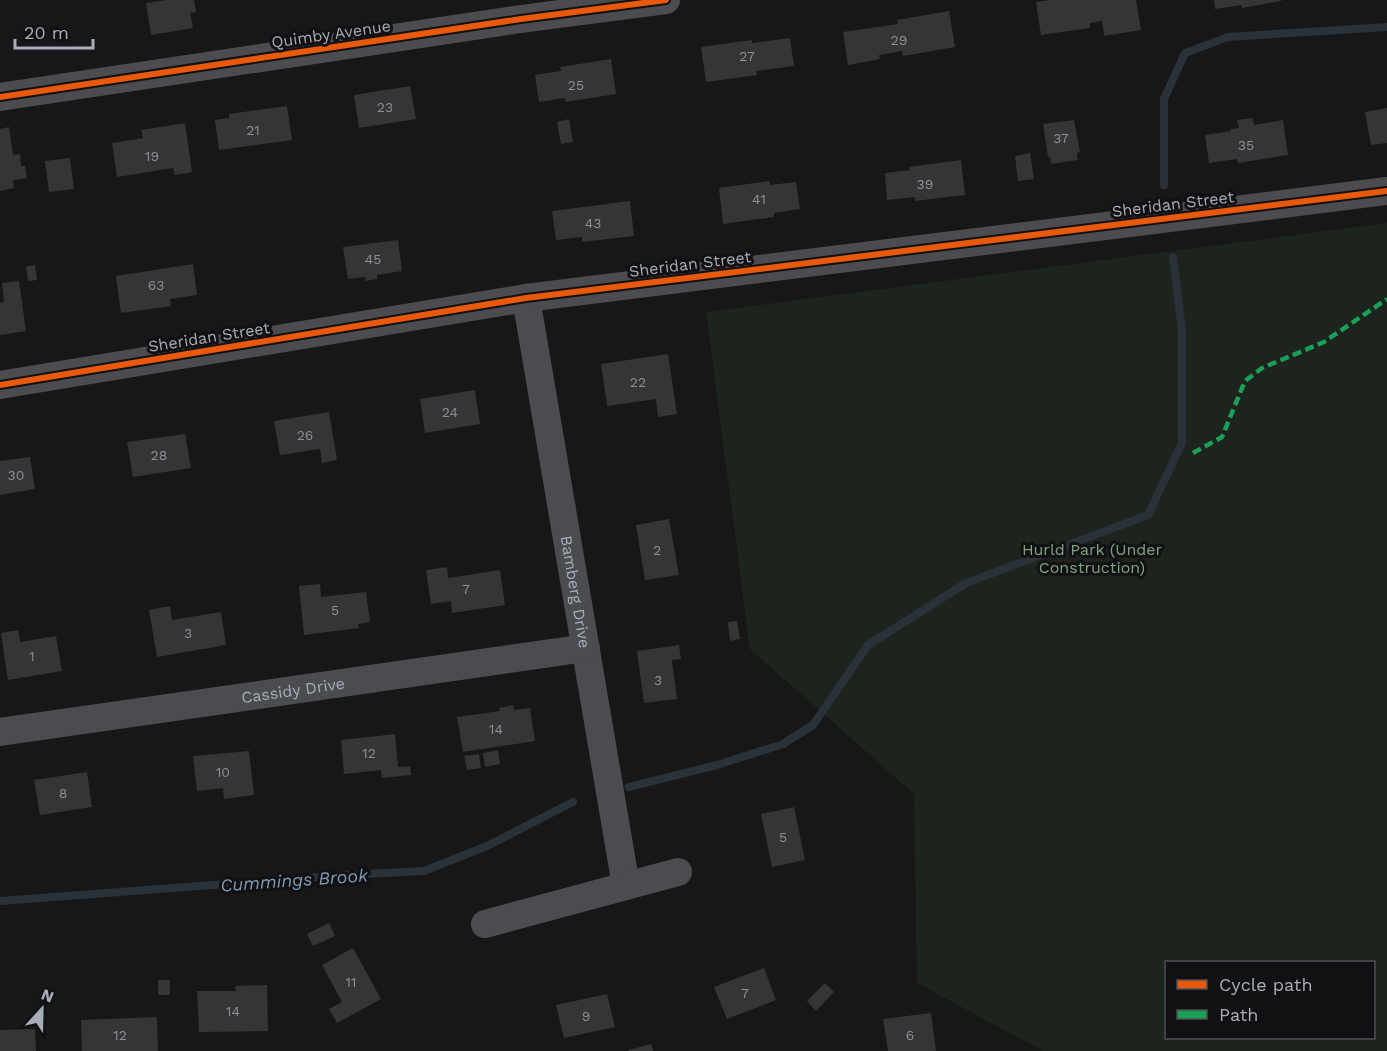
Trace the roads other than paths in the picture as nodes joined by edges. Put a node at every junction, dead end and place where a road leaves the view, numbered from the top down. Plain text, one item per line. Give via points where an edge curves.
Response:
1 (666, 0) edge
2 (0, 97) edge
3 (1387, 191) edge
4 (526, 298) junction
5 (0, 385) edge
6 (586, 648) junction
7 (0, 732) edge
8 (678, 872) dead end
9 (626, 886) junction
10 (485, 924) dead end

1 - 2 street, Quimby Avenue
3 - 4 street, Sheridan Street
4 - 5 street, Sheridan Street
4 - 6 street, Bamberg Drive
6 - 7 street, Cassidy Drive
6 - 9 street, Bamberg Drive
8 - 9 street
9 - 10 street

